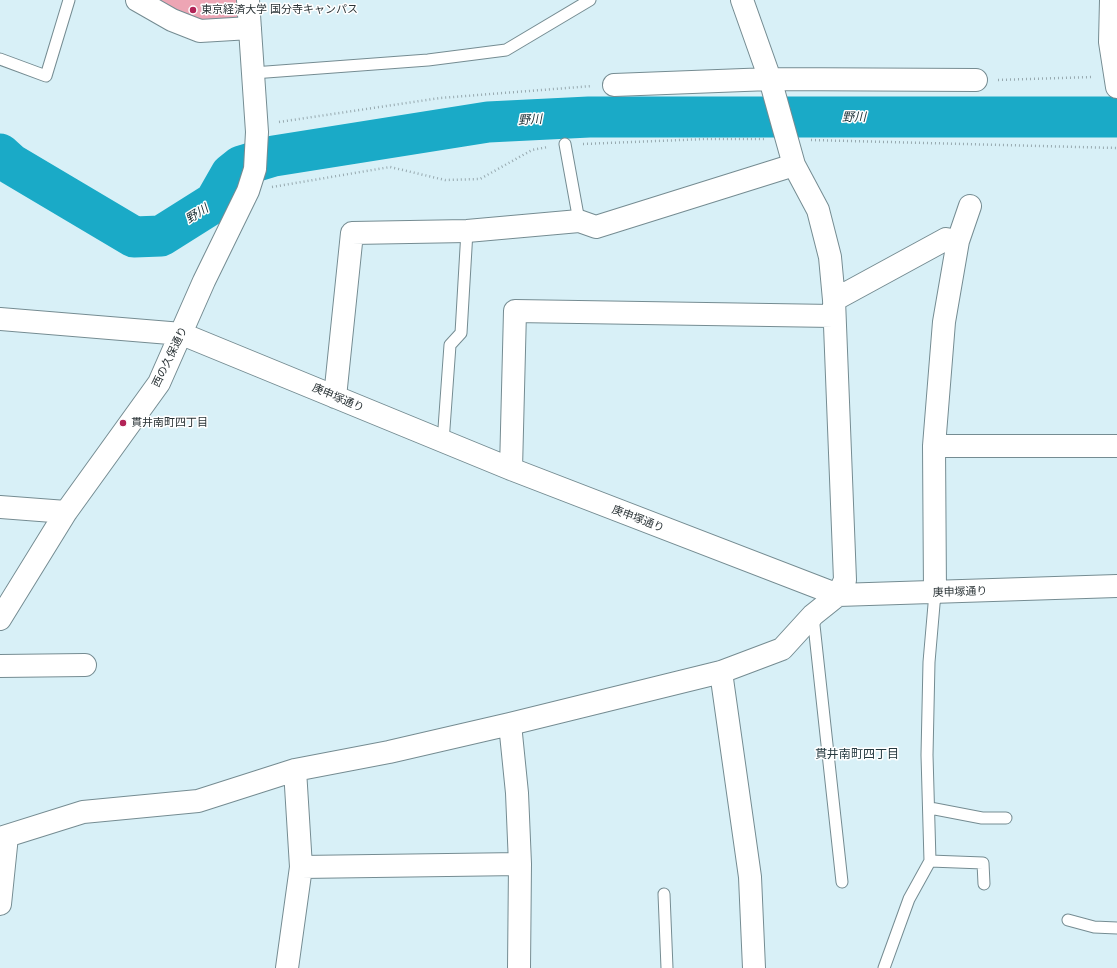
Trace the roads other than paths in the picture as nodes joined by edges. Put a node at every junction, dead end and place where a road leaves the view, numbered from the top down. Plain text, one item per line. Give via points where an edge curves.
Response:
1 (68, 0) edge
2 (137, 0) edge
3 (248, 0) edge
4 (590, 0) edge
5 (742, 0) edge
6 (1111, 0) edge
7 (250, 28) junction
8 (0, 59) edge
9 (253, 73) junction
10 (1114, 79) edge
11 (770, 80) junction
12 (976, 80) road end
13 (614, 85) road end
14 (565, 144) road end
15 (794, 165) junction
16 (970, 206) dead end
17 (579, 221) junction
18 (467, 231) junction
19 (958, 241) junction
20 (834, 308) junction
21 (0, 319) edge
22 (182, 334) junction
23 (335, 397) junction
24 (443, 442) junction
25 (934, 446) junction
26 (1117, 446) edge
27 (511, 469) junction
28 (0, 507) edge
29 (66, 512) junction
30 (1117, 586) edge
31 (935, 593) junction
32 (838, 595) junction
33 (813, 615) junction
34 (0, 619) edge
35 (85, 665) dead end
36 (0, 666) edge
37 (721, 672) junction
38 (510, 724) junction
39 (295, 770) junction
40 (930, 808) junction
41 (1006, 818) dead end
42 (4, 837) edge
43 (930, 861) junction
44 (520, 864) junction
45 (301, 867) junction
46 (842, 882) dead end
47 (984, 884) dead end
48 (664, 894) dead end
49 (0, 904) edge
50 (1068, 920) dead end
51 (1117, 928) edge
52 (287, 968) edge
53 (520, 968) edge
54 (667, 968) edge
55 (754, 968) edge
56 (884, 968) edge

1 - 8 lane via 46,76
2 - 7 street via 172,20 200,31
3 - 7 street
4 - 9 lane via 506,50 428,60
5 - 11 street
6 - 10 street via 1110,42
7 - 9 street
9 - 22 street, 西の久保通り via 257,129 255,168
11 - 12 street
11 - 13 street
11 - 15 street
14 - 17 lane
15 - 17 street via 596,227
15 - 20 street via 818,210 830,257
16 - 19 street
17 - 18 street
18 - 23 street via 352,233
18 - 24 lane via 461,333 450,345
19 - 20 street via 946,239
19 - 25 street via 944,322
20 - 27 street via 515,310
20 - 32 street via 845,580
21 - 22 street, 庚申塚通り
22 - 23 street, 庚申塚通り
22 - 29 street, 西の久保通り via 159,383
23 - 24 street, 庚申塚通り
24 - 27 street, 庚申塚通り
25 - 26 street
25 - 31 street
27 - 32 street, 庚申塚通り
28 - 29 street
29 - 34 street, 西の久保通り
30 - 31 street, 庚申塚通り
31 - 32 street, 庚申塚通り
31 - 40 lane via 929,662 927,755
32 - 33 street
33 - 37 street via 782,649
33 - 46 lane
35 - 36 street
37 - 38 street
37 - 55 street via 750,877
38 - 39 street via 389,752
38 - 44 street via 517,793
39 - 42 street via 198,801 83,812
39 - 45 street
40 - 41 lane via 982,818
40 - 43 lane
42 - 49 street
43 - 47 lane via 983,863
43 - 56 lane via 909,899
44 - 45 street
44 - 53 street
45 - 52 street
48 - 54 lane
50 - 51 lane via 1094,927

